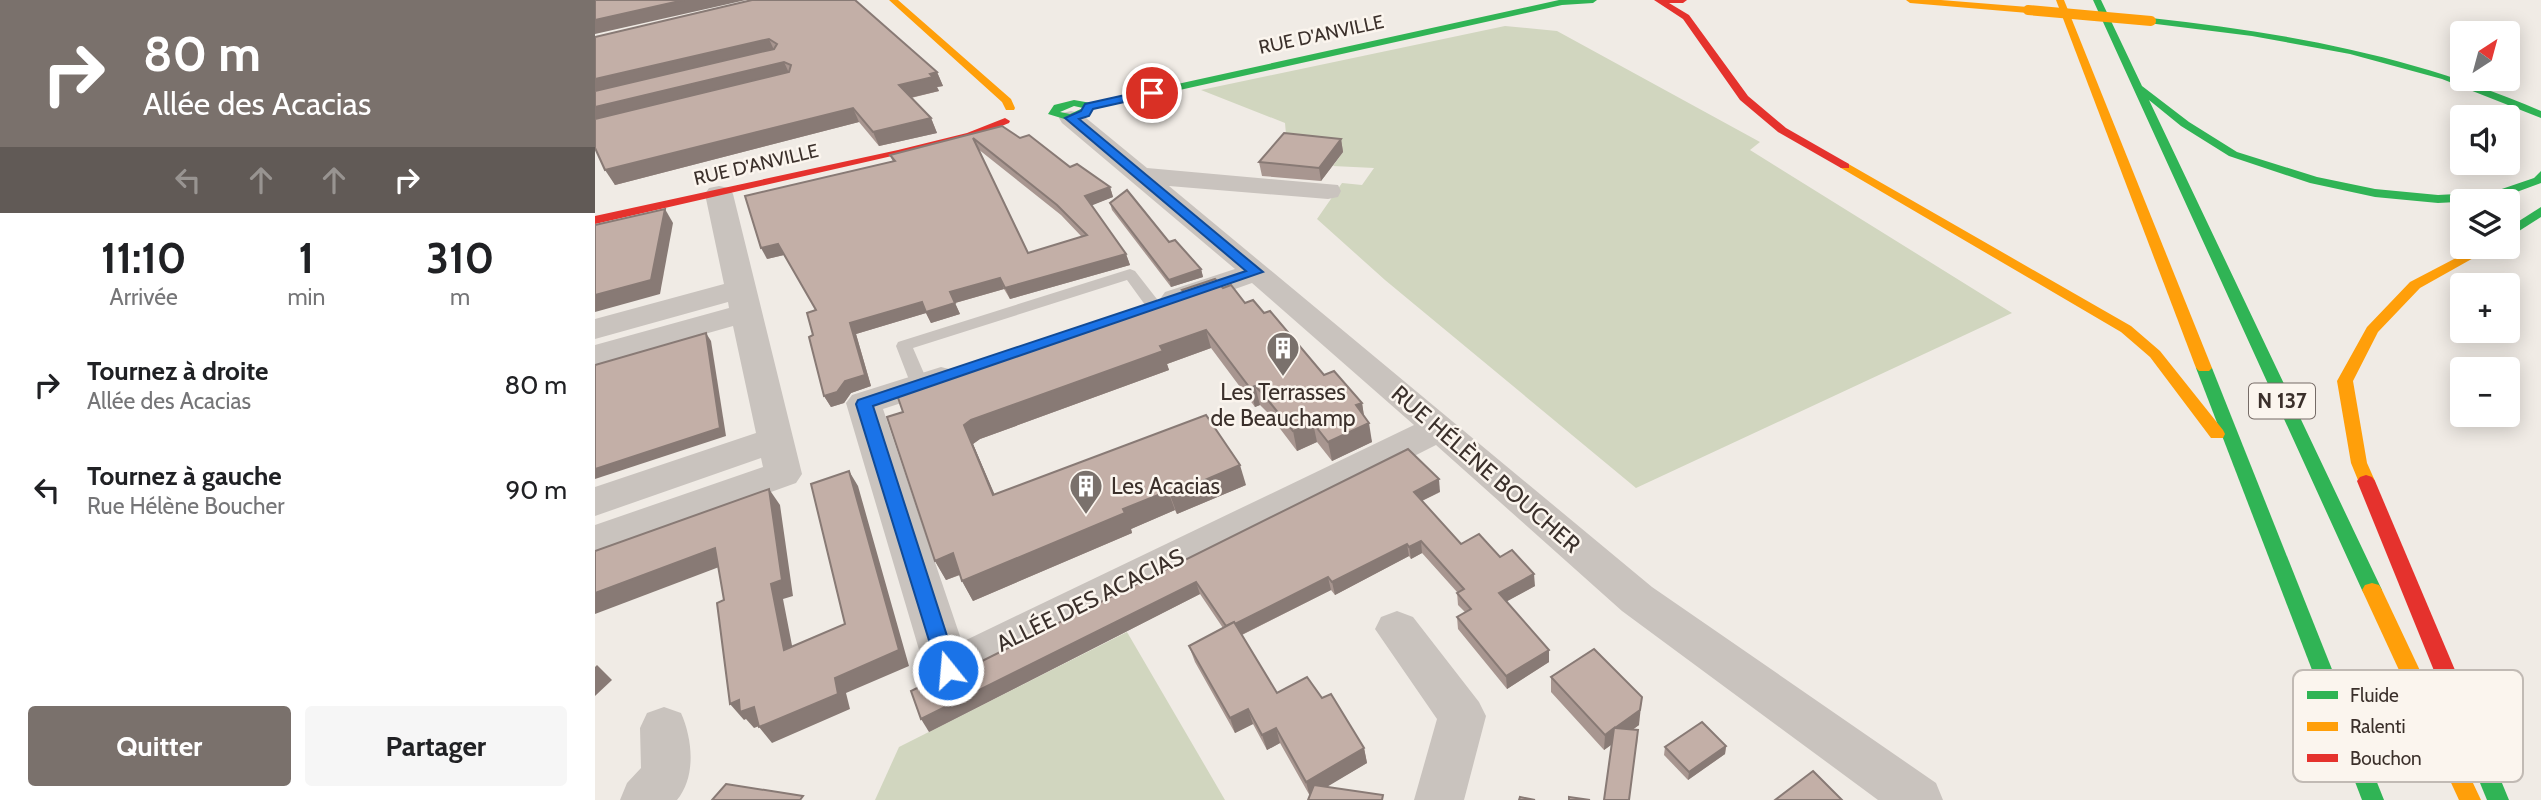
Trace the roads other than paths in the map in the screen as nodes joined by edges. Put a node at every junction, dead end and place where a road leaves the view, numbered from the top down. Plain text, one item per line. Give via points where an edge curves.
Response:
1 (893, 0) edge
2 (1593, 0) edge
3 (1658, 0) edge
4 (1666, 0) edge
5 (1683, 0) edge
6 (1910, 0) edge
7 (2060, 0) edge
8 (2097, 0) edge
9 (1565, 1) edge
10 (2181, 23) junction
11 (2134, 83) junction
12 (1040, 112) junction
13 (2541, 115) edge
14 (2524, 125) dead end
15 (2541, 175) edge
16 (1138, 176) junction
17 (1328, 191) dead end
18 (719, 194) junction
19 (2541, 211) edge
20 (595, 220) edge
21 (2520, 226) edge
22 (2464, 259) edge
23 (1256, 272) junction
24 (743, 301) junction
25 (1154, 306) junction
26 (1115, 320) edge
27 (595, 329) edge
28 (595, 355) edge
29 (972, 368) edge
30 (920, 385) junction
31 (1439, 428) junction
32 (775, 440) junction
33 (2246, 472) junction
34 (595, 502) edge
35 (595, 541) edge
36 (1397, 629) dead end
37 (2323, 670) edge
38 (2409, 670) edge
39 (2445, 670) edge
40 (664, 729) dead end
41 (2366, 782) edge
42 (2462, 782) edge
43 (2491, 782) edge
44 (645, 800) edge
45 (1439, 800) edge
46 (1918, 800) edge
47 (2373, 800) edge
48 (2470, 800) edge
49 (2498, 800) edge

1 - 12 main road via 1007,101
2 - 9 main road, RUE D'ANVILLE
3 - 33 main road via 1686,17 1744,98 1781,130 2126,329 2155,354
4 - 5 main road
6 - 10 main road, bridge
7 - 33 main road, N 137
8 - 11 main road, N 137
9 - 12 main road, RUE D'ANVILLE
10 - 13 main road via 2400,58 2498,92
10 - 14 main road via 2416,73 2475,95
11 - 15 main road via 2185,124 2233,154 2314,180 2375,193 2438,199 2495,196 2539,180
11 - 38 main road, N 137
12 - 16 street, RUE HÉLÈNE BOUCHER
12 - 18 main road, RUE D'ANVILLE via 971,135
16 - 17 street
16 - 23 street, RUE HÉLÈNE BOUCHER
18 - 20 main road, RUE D'ANVILLE
18 - 24 street
19 - 21 main road
22 - 39 main road via 2415,285 2372,330 2345,382 2360,463
23 - 25 street
23 - 31 street, RUE HÉLÈNE BOUCHER
24 - 27 street
24 - 28 street
24 - 32 street
25 - 26 street
25 - 30 lane via 1130,274 904,346
29 - 30 street, ALLÉE DES ACACIAS
30 - 31 street, ALLÉE DES ACACIAS via 864,404 948,670
31 - 46 street, RUE HÉLÈNE BOUCHER via 1637,599
32 - 34 street
32 - 35 street via 783,474
33 - 37 main road, N 137
36 - 45 street via 1462,716
40 - 44 street via 666,776
41 - 47 main road, N 137
42 - 48 main road, N 137
43 - 49 main road

